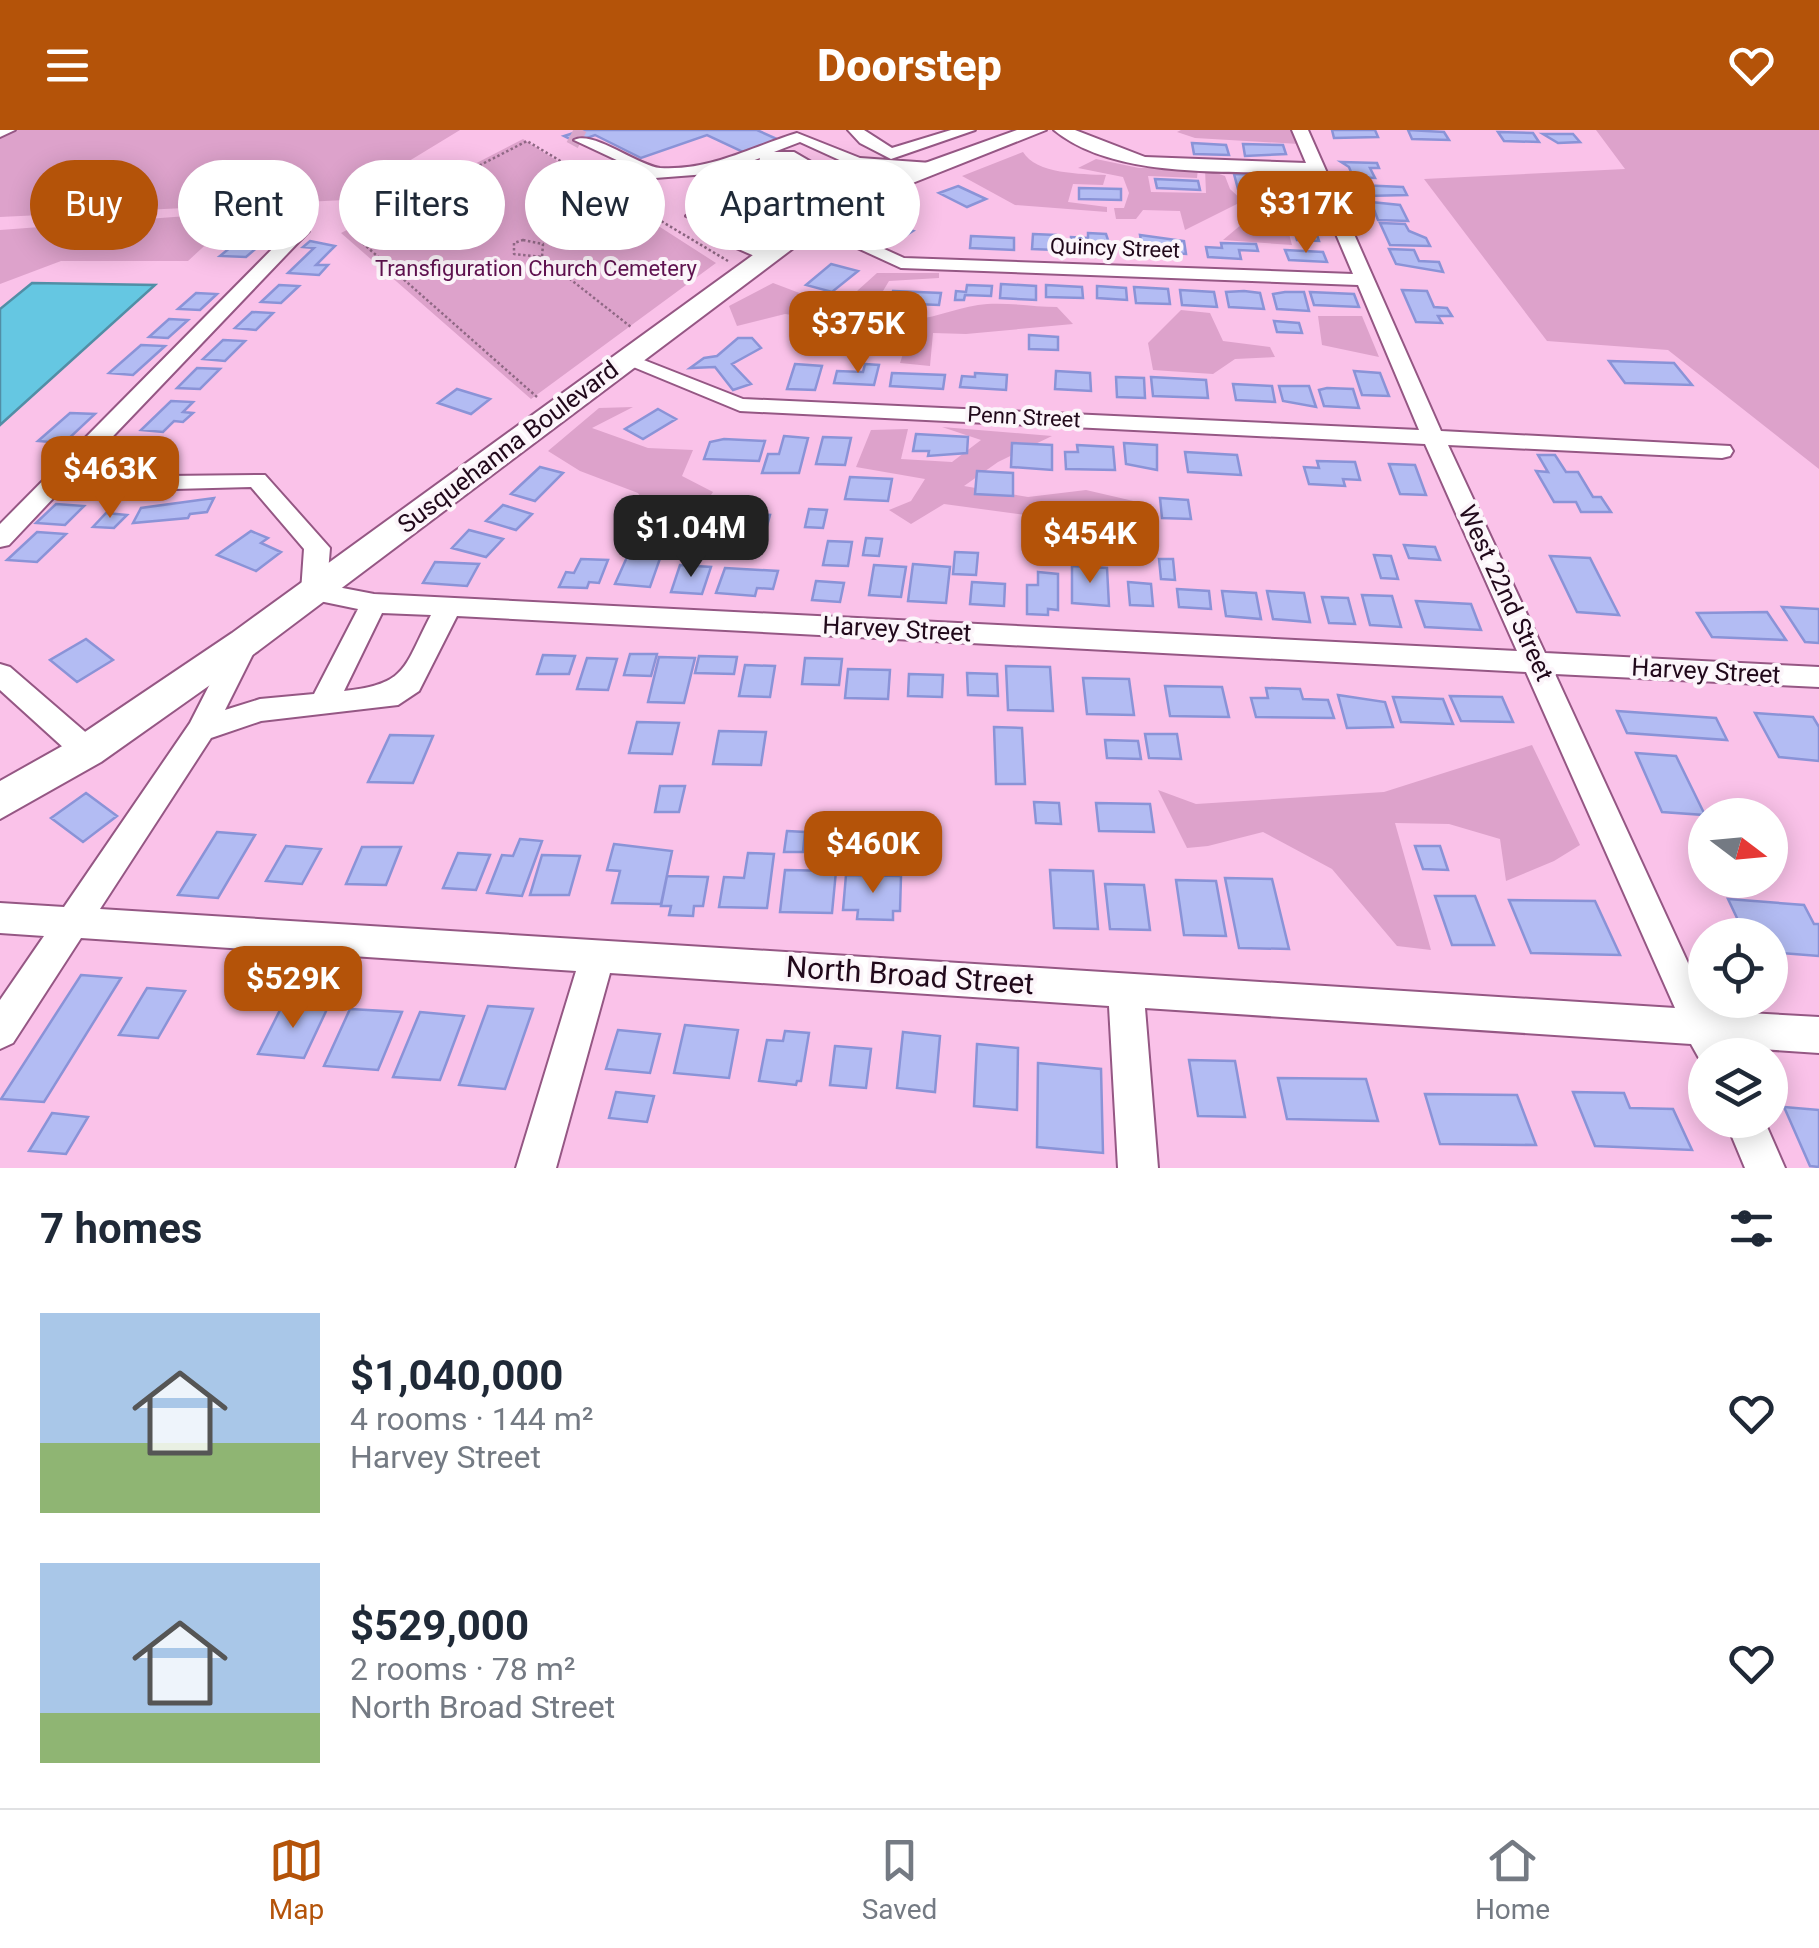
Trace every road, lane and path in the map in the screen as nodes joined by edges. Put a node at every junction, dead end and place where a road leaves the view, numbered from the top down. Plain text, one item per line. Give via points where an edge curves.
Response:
1 (7, 130) edge
2 (856, 130) edge
3 (966, 130) edge
4 (1036, 130) edge
5 (1062, 130) edge
6 (1300, 130) edge
7 (0, 132) edge
8 (573, 135) edge
9 (795, 135) edge
10 (826, 136) dead end
11 (849, 160) edge
12 (920, 167) edge
13 (932, 168) junction
14 (1318, 168) junction
15 (920, 173) edge
16 (282, 250) edge
17 (742, 250) edge
18 (775, 250) edge
19 (872, 250) edge
20 (542, 258) junction
21 (756, 264) junction
22 (1365, 280) junction
23 (636, 350) junction
24 (555, 412) junction
25 (1432, 435) junction
26 (1722, 451) dead end
27 (54, 485) junction
28 (0, 540) edge
29 (314, 592) junction
30 (374, 603) junction
31 (448, 607) junction
32 (244, 642) junction
33 (1538, 661) junction
34 (0, 674) edge
35 (1819, 677) edge
36 (323, 704) junction
37 (201, 730) junction
38 (87, 750) junction
39 (0, 802) edge
40 (0, 918) edge
41 (74, 921) junction
42 (598, 955) junction
43 (1126, 989) junction
44 (0, 1030) edge
45 (1819, 1035) edge
46 (1707, 1038) edge
47 (1772, 1038) edge
48 (1688, 1040) edge
49 (1752, 1138) edge
50 (536, 1168) edge
51 (1138, 1168) edge
52 (1765, 1168) edge

1 - 7 street
2 - 3 street via 891,154
4 - 13 highway, Susquehanna Boulevard
5 - 14 street via 1145,162
6 - 14 street, West 22nd Street
8 - 9 street via 655,173 720,168 766,155
9 - 10 street
9 - 11 street
12 - 13 street
13 - 15 highway, Susquehanna Boulevard
14 - 22 street, West 22nd Street
16 - 27 street
17 - 21 street
18 - 21 highway, Susquehanna Boulevard
19 - 22 street, Quincy Street via 901,263
20 - 20 path via 514,254 514,244 543,244
20 - 23 path
21 - 23 highway, Susquehanna Boulevard
21 - 24 path via 527,140 350,232
22 - 25 street, West 22nd Street
23 - 24 highway, Susquehanna Boulevard
23 - 25 street, Penn Street via 740,404
24 - 29 highway, Susquehanna Boulevard
25 - 26 street, Penn Street
25 - 33 street, West 22nd Street
27 - 28 street
27 - 29 street via 257,480 318,548
29 - 30 street, Harvey Street
29 - 32 highway, Susquehanna Boulevard
30 - 31 street, Harvey Street
30 - 36 street
31 - 33 street, Harvey Street
31 - 36 street via 409,684 388,697
32 - 37 street
32 - 38 highway, Susquehanna Boulevard
33 - 35 street, Harvey Street
33 - 46 street, West 22nd Street
34 - 38 street
36 - 37 street via 260,710
37 - 41 street
38 - 39 highway, Susquehanna Boulevard
40 - 41 street, North Broad Street
41 - 42 street, North Broad Street
41 - 44 street
42 - 43 street, North Broad Street
42 - 50 street
43 - 48 street, North Broad Street
43 - 51 street
45 - 47 street, North Broad Street
49 - 52 street

